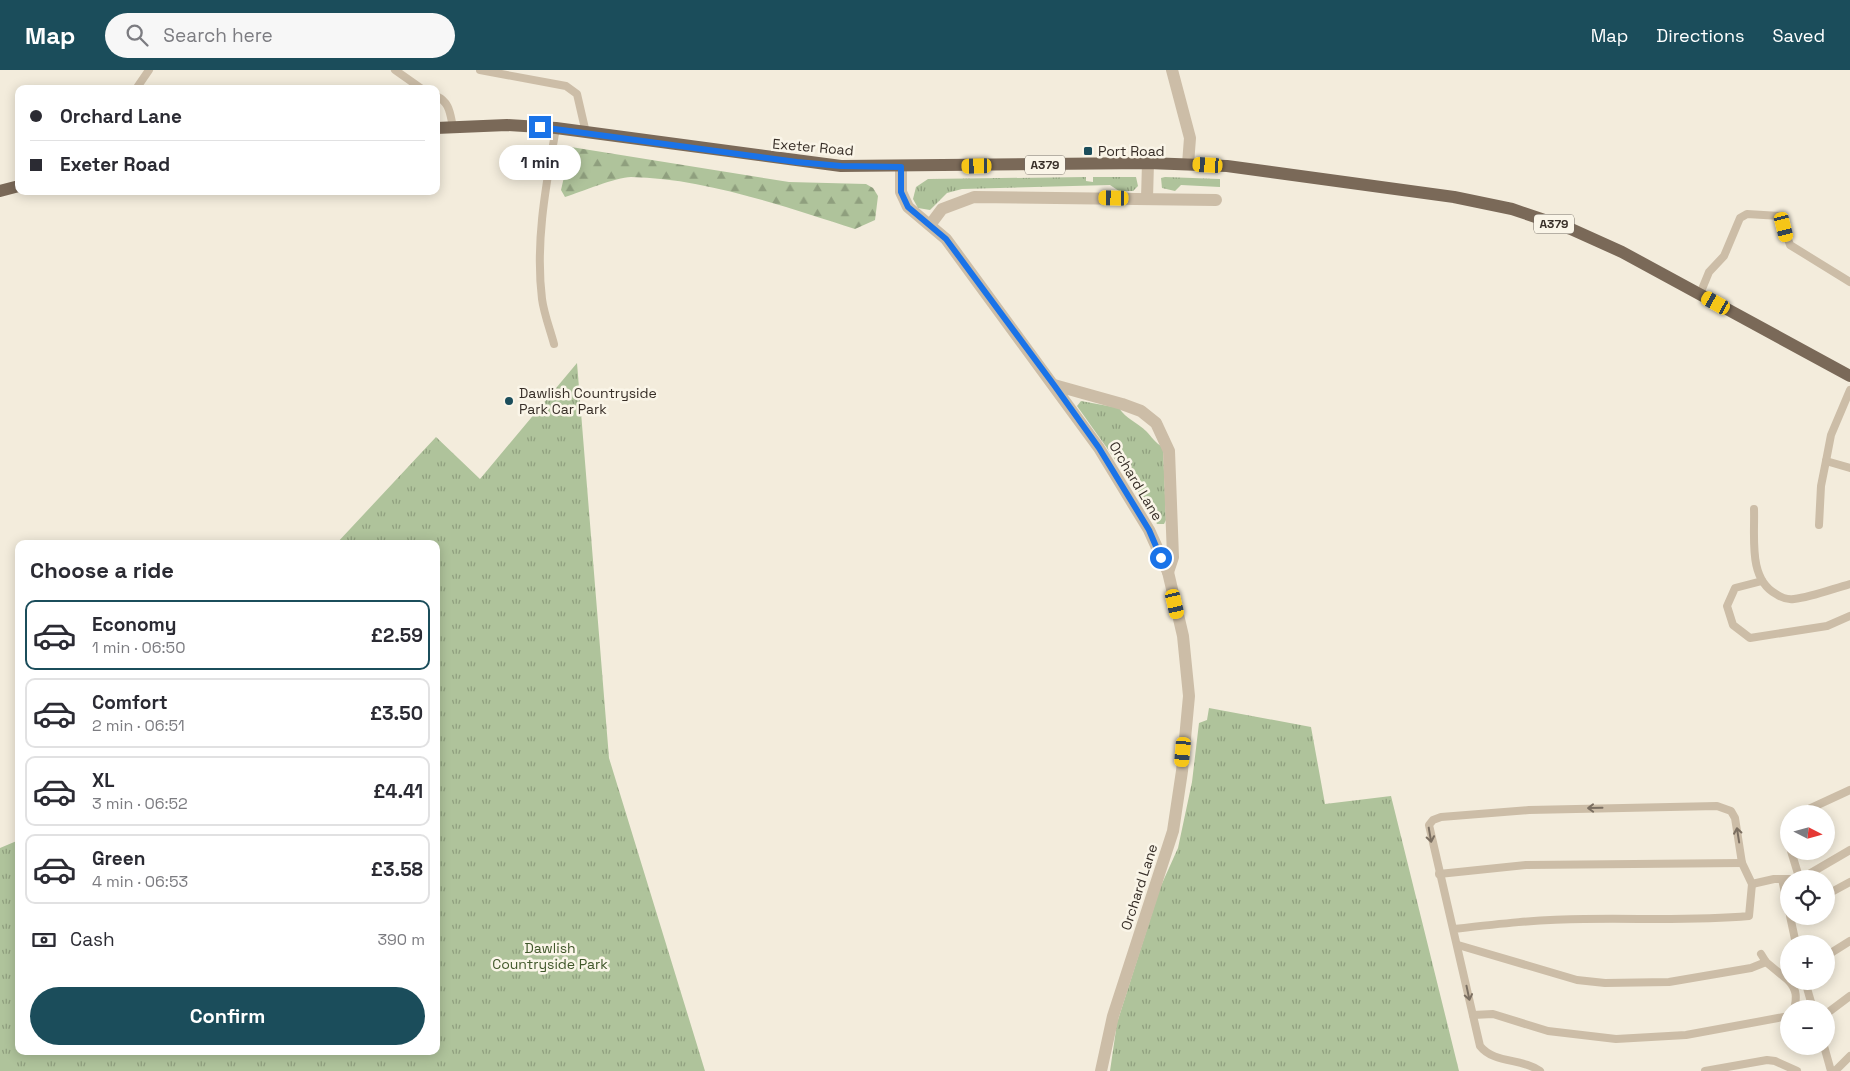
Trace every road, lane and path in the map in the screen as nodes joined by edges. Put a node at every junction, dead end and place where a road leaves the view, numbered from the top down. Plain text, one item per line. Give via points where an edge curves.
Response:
1 (149, 70) edge
2 (395, 70) edge
3 (480, 70) edge
4 (1172, 70) edge
5 (139, 85) edge
6 (416, 85) edge
7 (440, 98) edge
8 (453, 127) junction
9 (440, 128) edge
10 (556, 128) junction
11 (586, 133) junction
12 (1148, 163) junction
13 (1188, 164) junction
14 (901, 167) junction
15 (15, 187) edge
16 (0, 191) edge
17 (1147, 198) junction
18 (1216, 200) dead end
19 (930, 226) junction
20 (1850, 282) edge
21 (1700, 294) junction
22 (554, 344) dead end
23 (1850, 376) edge
24 (1054, 385) junction
25 (1850, 390) edge
26 (1826, 461) junction
27 (1850, 468) edge
28 (1754, 509) dead end
29 (1819, 525) dead end
30 (1168, 572) junction
31 (1762, 581) junction
32 (1850, 584) edge
33 (1850, 616) edge
34 (1850, 790) edge
35 (1818, 805) edge
36 (1850, 850) edge
37 (1742, 863) junction
38 (1809, 870) edge
39 (1439, 874) junction
40 (1780, 880) edge
41 (1850, 882) edge
42 (1752, 884) junction
43 (1835, 890) edge
44 (1454, 929) junction
45 (1850, 941) edge
46 (1458, 945) junction
47 (1835, 950) edge
48 (1761, 954) dead end
49 (1766, 962) junction
50 (1780, 974) edge
51 (1850, 996) edge
52 (1835, 1007) edge
53 (1473, 1016) junction
54 (1780, 1018) edge
55 (1827, 1055) edge
56 (1850, 1056) edge
57 (1101, 1071) edge
58 (1542, 1071) edge
59 (1705, 1071) edge
60 (1797, 1071) edge
61 (1831, 1071) edge
62 (1835, 1071) edge

1 - 5 lane
2 - 6 lane
3 - 11 lane via 566,86 577,94
4 - 13 street via 1190,138
7 - 8 lane via 449,110
8 - 9 main road, Exeter Road / A379
8 - 10 main road, Exeter Road / A379 via 508,125
10 - 11 main road, Exeter Road / A379
10 - 22 lane via 544,196 539,252 542,302
11 - 14 main road, Exeter Road / A379 via 797,162
12 - 13 main road, Exeter Road / A379
12 - 14 main road, Exeter Road / A379
12 - 17 street
13 - 21 main road, A379 via 1303,175 1454,197 1512,210 1622,252
14 - 19 street, Orchard Lane via 903,200
15 - 16 main road
17 - 18 street
17 - 19 street via 974,198 942,209
19 - 24 street, Orchard Lane via 946,239
20 - 21 lane via 1790,245 1780,216 1747,214 1740,218 1724,256 1709,272
21 - 23 main road, A379
24 - 30 street, Orchard Lane via 1099,448 1149,530
24 - 30 street via 1141,411 1156,423 1169,451 1174,556
25 - 26 lane via 1831,435
26 - 27 lane
26 - 29 lane
28 - 31 lane via 1756,558
30 - 57 street, Orchard Lane via 1183,636 1189,696 1182,771 1172,831 1113,1016
31 - 32 lane via 1765,588 1784,599
31 - 33 lane via 1735,588 1727,606 1733,625 1750,638 1827,626
34 - 35 lane
36 - 38 lane
37 - 39 lane via 1526,865
37 -> 39 lane via 1735,818 1724,807 1530,810 1433,820 1428,826
37 - 42 lane
39 - 44 lane
40 - 42 lane
41 - 43 lane
42 - 44 lane via 1749,916 1708,920 1582,919
44 - 46 lane
45 - 47 lane
46 - 49 lane via 1577,980 1605,983 1669,982 1751,968
46 -> 53 lane
48 - 49 lane
49 - 50 lane
51 - 52 lane
53 - 54 lane via 1493,1014 1548,1032 1616,1039 1686,1035
53 - 58 lane via 1480,1046 1485,1053
55 - 61 lane
56 - 62 lane
59 - 60 lane via 1766,1060

